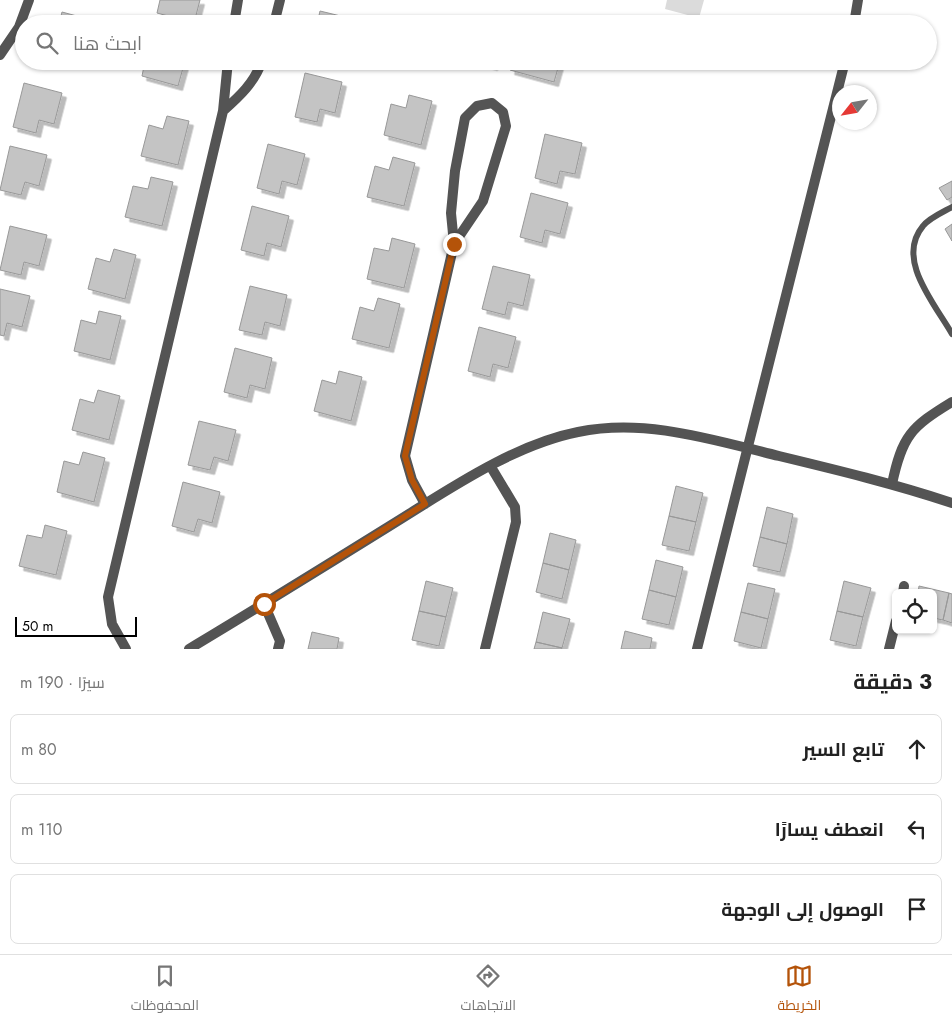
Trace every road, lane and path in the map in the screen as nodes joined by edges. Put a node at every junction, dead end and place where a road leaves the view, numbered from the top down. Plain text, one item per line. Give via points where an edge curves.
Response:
1 (28, 0) edge
2 (238, 0) edge
3 (280, 0) edge
4 (858, 0) edge
5 (23, 15) edge
6 (236, 15) edge
7 (276, 15) edge
8 (856, 15) edge
9 (15, 33) edge
10 (0, 55) edge
11 (227, 70) edge
12 (259, 70) edge
13 (843, 70) edge
14 (223, 110) junction
15 (952, 207) edge
16 (454, 244) junction
17 (952, 334) edge
18 (952, 402) edge
19 (748, 448) junction
20 (491, 467) junction
21 (892, 484) junction
22 (952, 503) edge
23 (425, 504) junction
24 (264, 604) junction
25 (893, 634) edge
26 (126, 649) edge
27 (189, 649) edge
28 (278, 649) edge
29 (485, 649) edge
30 (697, 649) edge
31 (889, 649) edge

1 - 5 street
2 - 6 street
3 - 7 street
4 - 8 street
9 - 10 street
11 - 14 street
12 - 14 street via 246,91
13 - 19 street
14 - 26 street via 108,597 112,624
15 - 17 lane via 924,224 915,237 912,251 914,269
16 - 16 street via 483,201 506,126 503,112 492,103 477,106 465,118 451,213
16 - 23 street via 405,456 412,480
18 - 21 street via 910,432 897,459
19 - 20 street via 682,432 626,427 578,432 533,445
19 - 21 street
19 - 30 street
20 - 23 street
20 - 29 street via 515,507 516,522
21 - 22 street
23 - 24 street
24 - 27 street
24 - 28 street via 280,641
25 - 31 street

